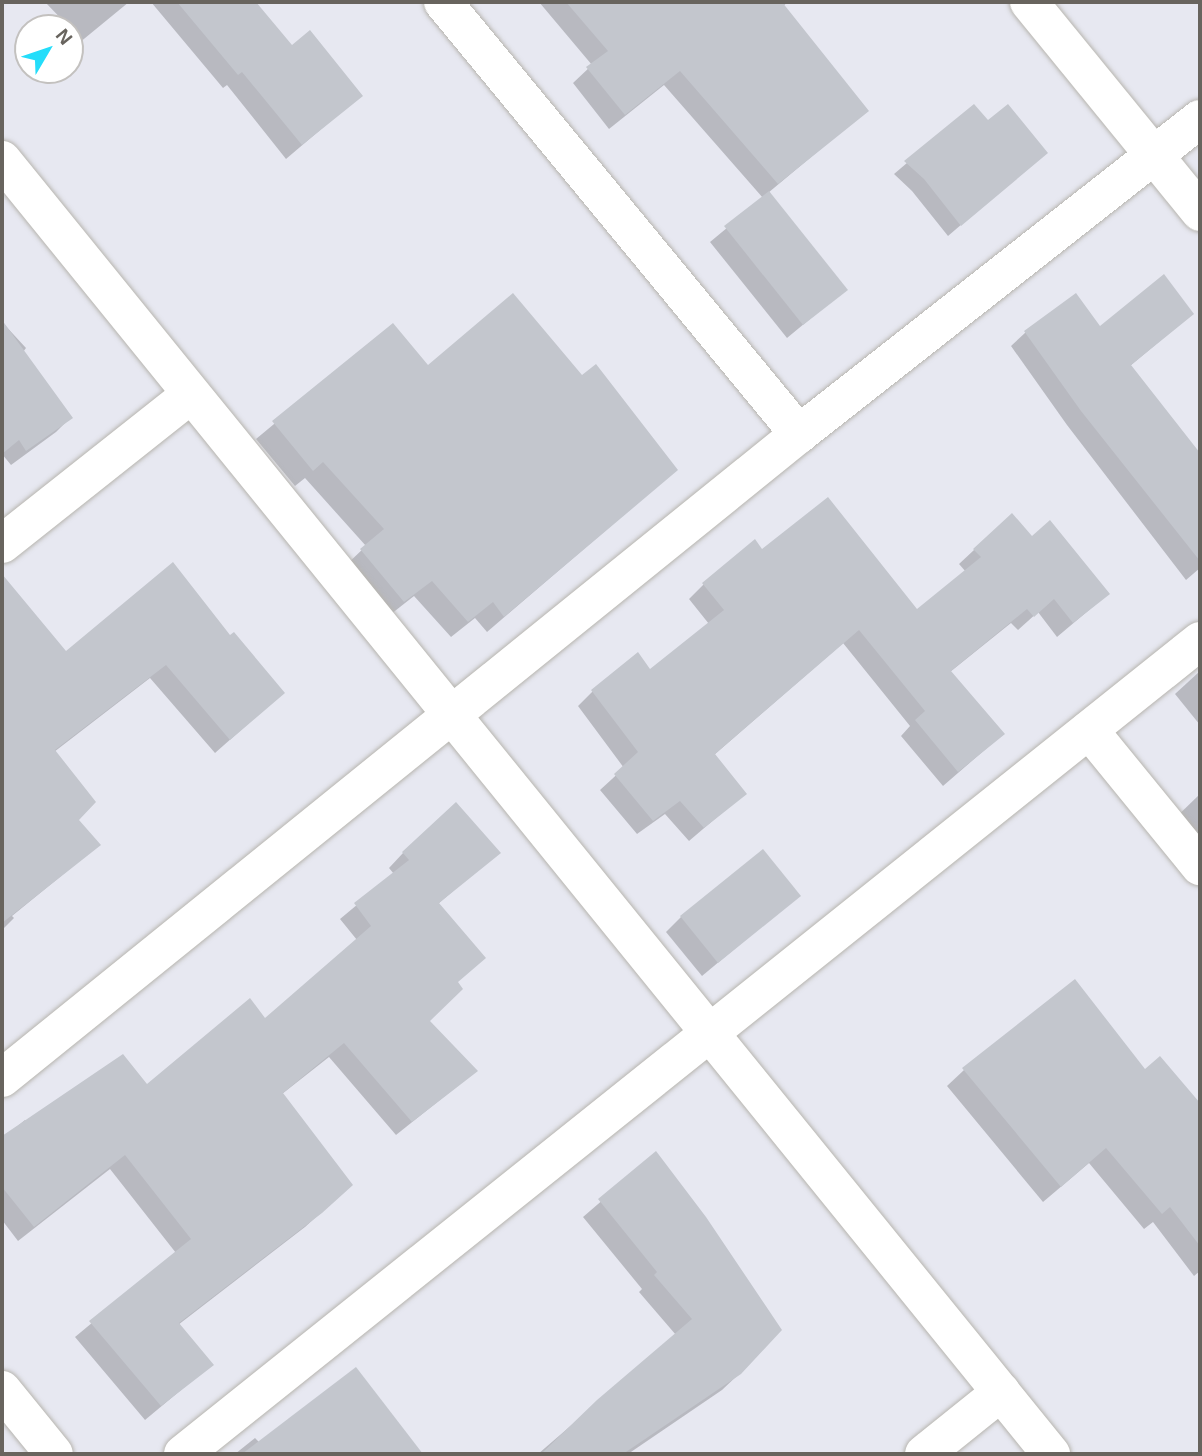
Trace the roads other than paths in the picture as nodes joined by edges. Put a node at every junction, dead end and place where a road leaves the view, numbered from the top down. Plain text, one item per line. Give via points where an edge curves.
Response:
1 (443, 2) edge
2 (1030, 2) edge
3 (1200, 119) edge
4 (1154, 156) junction
5 (2, 160) edge
6 (1200, 212) edge
7 (191, 394) junction
8 (799, 434) junction
9 (2, 544) edge
10 (1200, 641) edge
11 (452, 715) junction
12 (1089, 730) junction
13 (1200, 866) edge
14 (709, 1033) junction
15 (2, 1078) edge
16 (2, 1390) edge
17 (1001, 1392) junction
18 (54, 1454) edge
19 (183, 1454) edge
20 (924, 1454) edge
21 (1051, 1454) edge

1 - 8 street
2 - 4 street
3 - 4 street
4 - 6 street
4 - 8 street
5 - 7 street
7 - 9 street
7 - 11 street
8 - 11 street
10 - 12 street
11 - 14 street
11 - 15 street
12 - 13 street
12 - 14 street
14 - 17 street
14 - 19 street
16 - 18 street
17 - 20 street
17 - 21 street

